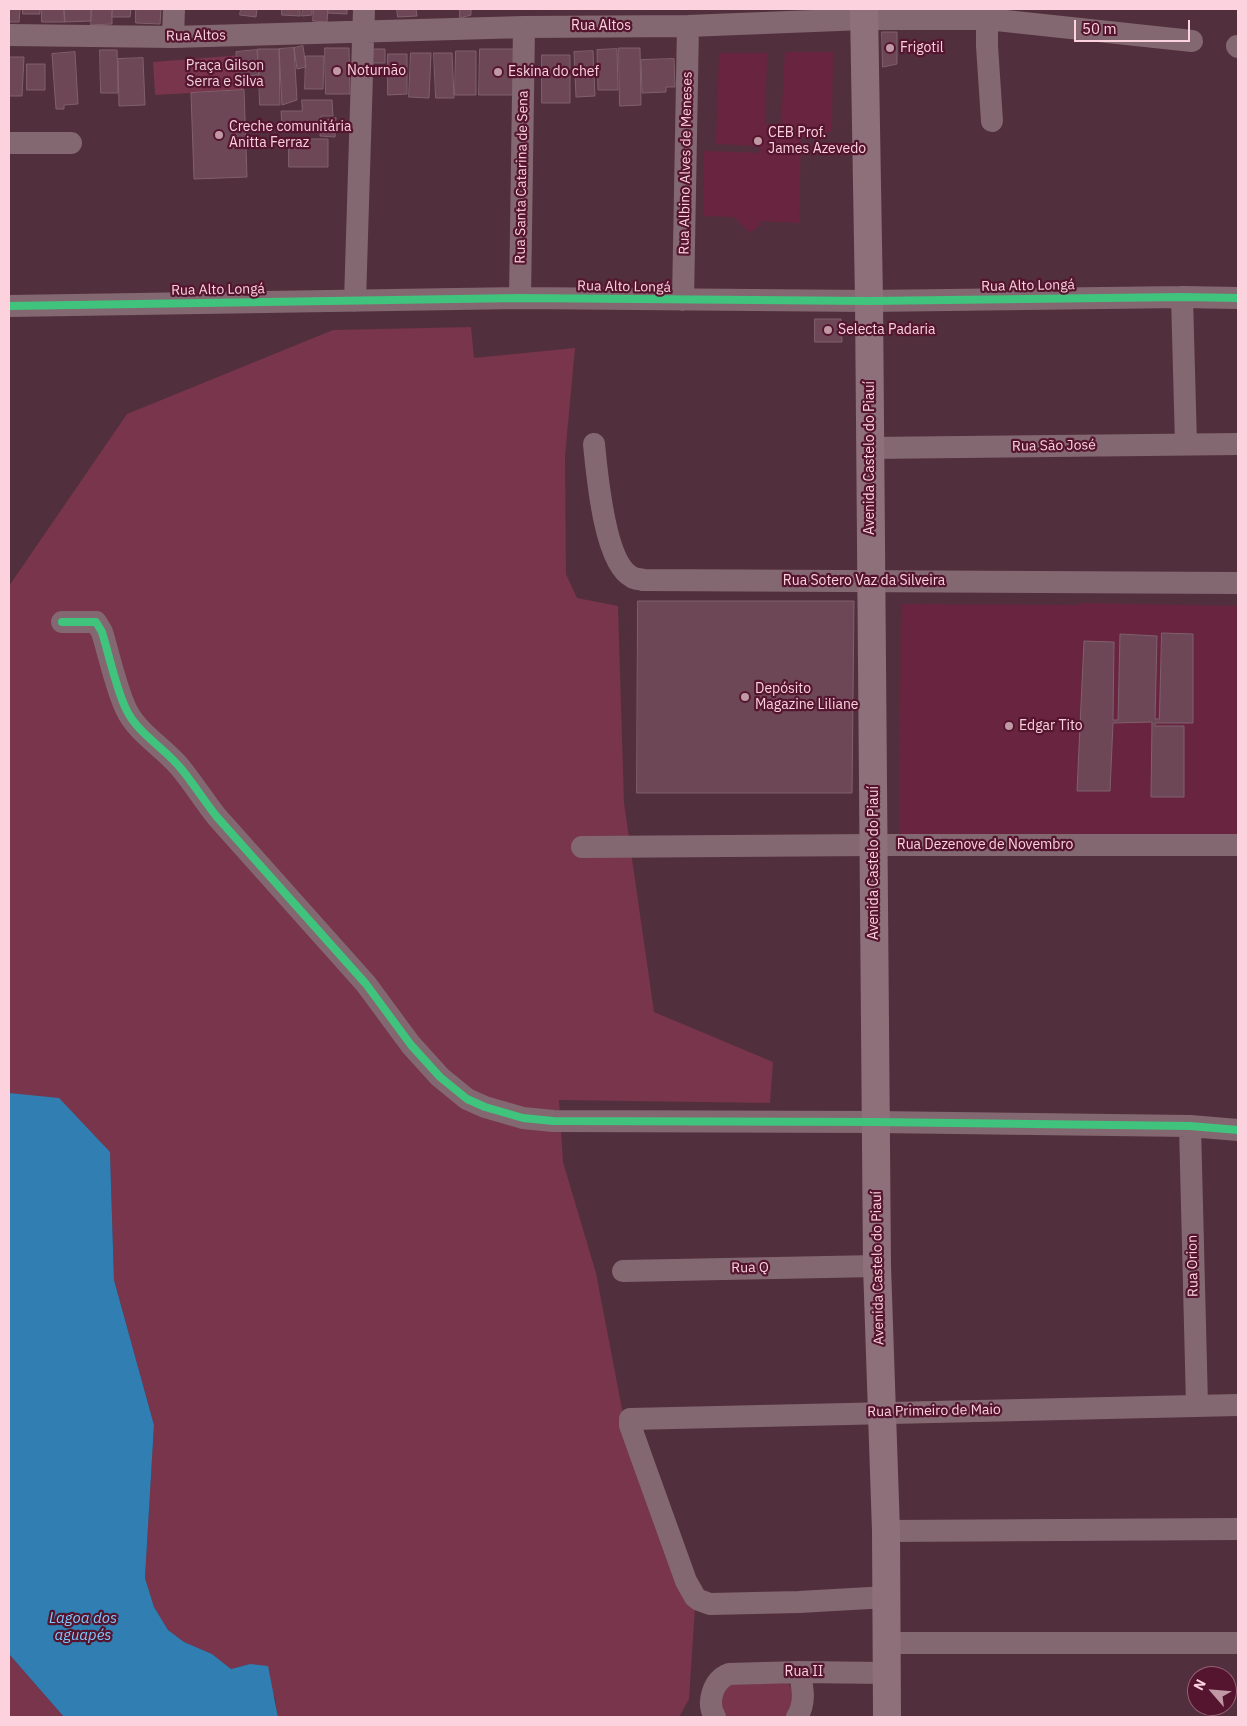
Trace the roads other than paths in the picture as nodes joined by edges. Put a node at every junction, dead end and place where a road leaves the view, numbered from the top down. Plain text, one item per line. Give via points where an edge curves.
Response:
1 (174, 9) edge
2 (364, 9) edge
3 (864, 14) edge
4 (987, 14) edge
5 (688, 26) junction
6 (524, 27) junction
7 (364, 32) junction
8 (9, 35) edge
9 (173, 37) junction
10 (1192, 41) dead end
11 (992, 121) dead end
12 (9, 143) edge
13 (71, 143) dead end
14 (1182, 297) junction
15 (520, 298) junction
16 (1238, 298) edge
17 (683, 300) junction
18 (355, 301) junction
19 (869, 301) junction
20 (9, 306) edge
21 (594, 444) dead end
22 (1186, 444) junction
23 (1238, 444) edge
24 (870, 448) junction
25 (870, 580) junction
26 (1238, 583) edge
27 (62, 622) dead end
28 (874, 845) junction
29 (1238, 845) edge
30 (582, 847) dead end
31 (875, 1122) junction
32 (1190, 1126) junction
33 (1238, 1130) edge
34 (877, 1266) junction
35 (623, 1271) dead end
36 (1197, 1405) junction
37 (1238, 1405) edge
38 (882, 1412) junction
39 (1238, 1529) edge
40 (886, 1531) junction
41 (887, 1597) junction
42 (1238, 1642) edge
43 (886, 1643) junction
44 (799, 1672) junction
45 (886, 1673) junction
46 (715, 1717) edge
47 (797, 1717) edge
48 (887, 1717) edge

1 - 9 street
2 - 7 street
3 - 4 street, Rua Altos
3 - 5 street, Rua Altos
3 - 19 main road, Avenida Castelo do Piauí
4 - 10 street, Rua Altos
4 - 11 street
5 - 6 street, Rua Altos
5 - 17 street, Rua Albino Alves de Meneses
6 - 7 street, Rua Altos
6 - 15 street, Rua Santa Catarina de Sena
7 - 9 street, Rua Altos
7 - 18 street
8 - 9 street, Rua Altos
12 - 13 street
14 - 16 street, Rua Alto Longá
14 - 19 street, Rua Alto Longá
14 - 22 street
15 - 17 street, Rua Alto Longá
15 - 18 street, Rua Alto Longá
17 - 19 street, Rua Alto Longá
18 - 20 street, Rua Alto Longá
19 - 24 main road, Avenida Castelo do Piauí
21 - 25 street, Rua Sotero Vaz da Silveira via 606,529 614,553 632,578
22 - 23 street, Rua São José
22 - 24 street, Rua São José
24 - 25 main road, Avenida Castelo do Piauí
25 - 26 street, Rua Sotero Vaz da Silveira
25 - 28 main road, Avenida Castelo do Piauí
27 - 31 street via 96,622 126,708 144,735 184,771 217,817 366,984 430,1067 467,1099 512,1116 553,1121
28 - 29 street, Rua Dezenove de Novembro
28 - 30 street, Rua Dezenove de Novembro
28 - 31 main road, Avenida Castelo do Piauí
31 - 32 street
31 - 34 main road, Avenida Castelo do Piauí
32 - 33 street
32 - 36 street, Rua Orion
34 - 35 street, Rua Q
34 - 38 main road, Avenida Castelo do Piauí
36 - 37 street, Rua Primeiro de Maio
36 - 38 street, Rua Primeiro de Maio
38 - 40 main road, Avenida Castelo do Piauí
38 - 41 street, Rua Primeiro de Maio via 630,1420 686,1581 699,1600 710,1604
39 - 40 street
40 - 41 main road, Avenida Castelo do Piauí
41 - 43 main road, Avenida Castelo do Piauí
42 - 43 street
43 - 45 main road, Avenida Castelo do Piauí
44 - 45 street, Rua II
44 - 46 street, Rua II via 722,1676 712,1690
44 - 47 street via 803,1693
45 - 48 main road, Avenida Castelo do Piauí

